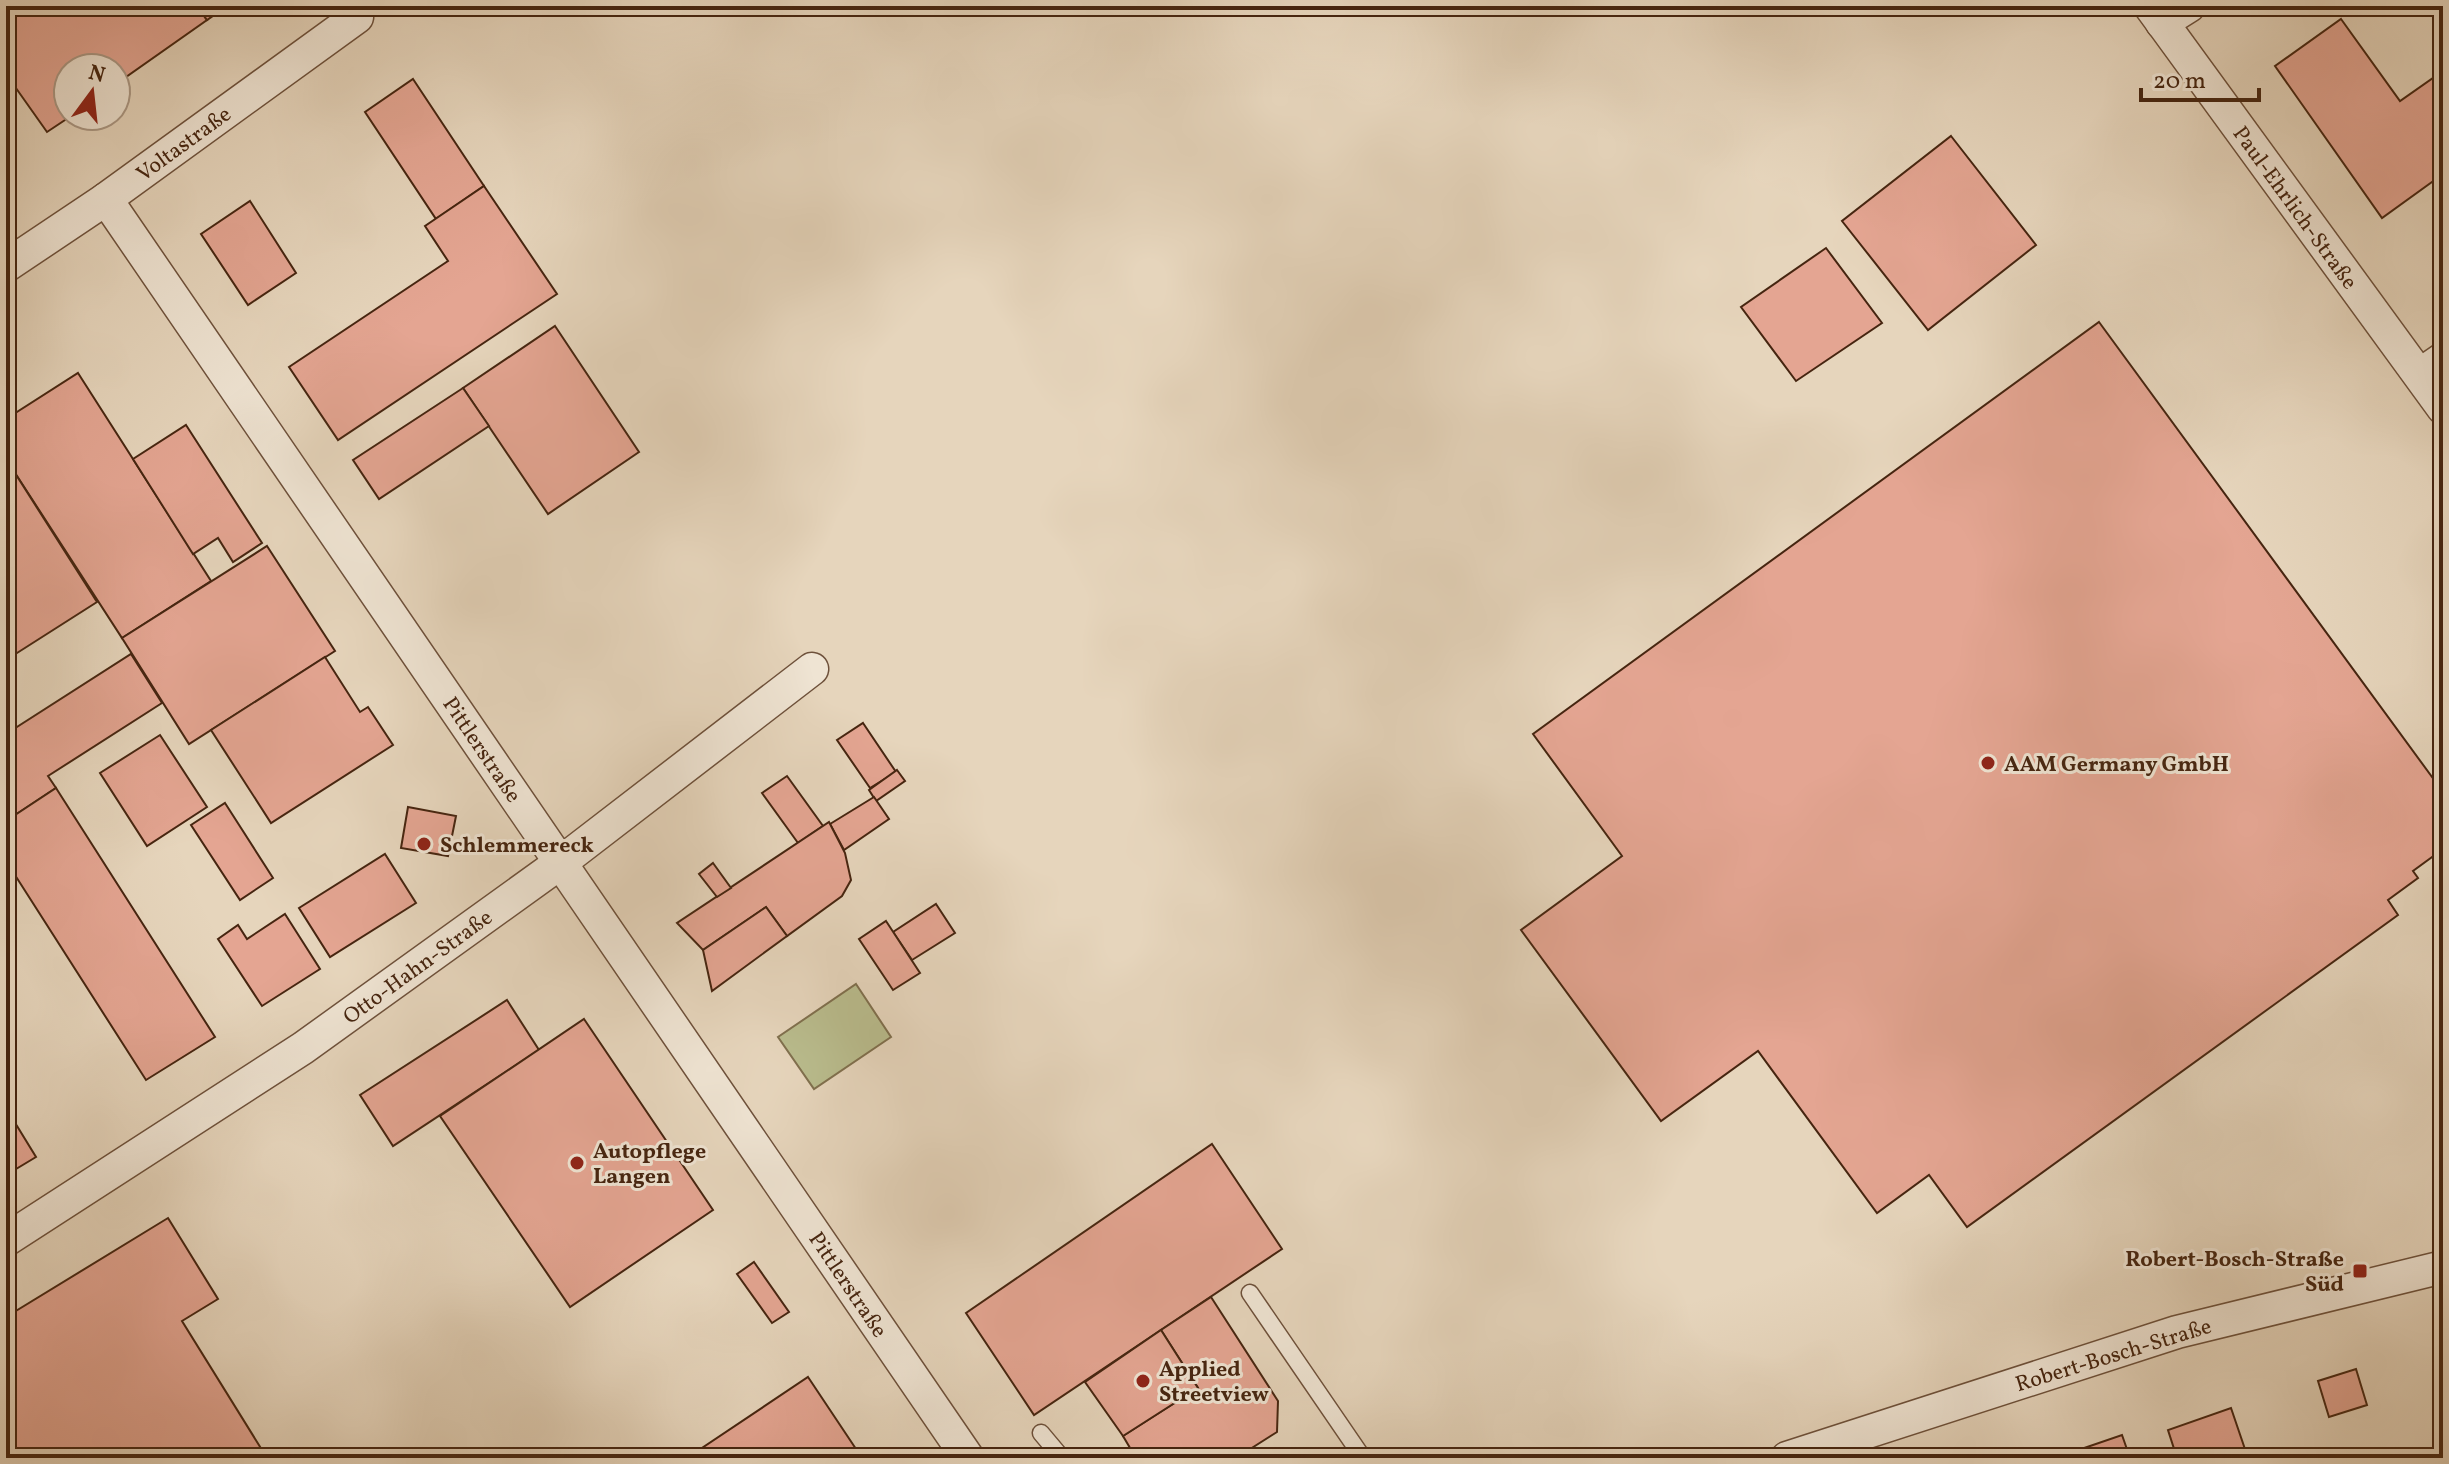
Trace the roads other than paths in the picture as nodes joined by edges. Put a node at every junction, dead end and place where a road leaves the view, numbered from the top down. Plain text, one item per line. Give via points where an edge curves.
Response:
1 (2189, 6) edge
2 (2156, 15) edge
3 (357, 17) dead end
4 (106, 199) junction
5 (6, 266) edge
6 (2443, 349) edge
7 (2414, 369) junction
8 (2443, 408) edge
9 (812, 669) dead end
10 (560, 863) junction
11 (6, 1240) edge
12 (2443, 1267) edge
13 (1250, 1293) dead end
14 (1041, 1433) dead end
15 (1840, 1450) edge
16 (968, 1458) edge
17 (1062, 1458) edge
18 (1363, 1458) edge
19 (1787, 1458) edge

1 - 2 street
2 - 7 street, Paul-Ehrlich-Straße
3 - 4 street, Voltastraße
4 - 5 street, Voltastraße
4 - 10 street, Pittlerstraße
6 - 7 lane
7 - 8 street, Paul-Ehrlich-Straße
9 - 10 street, Otto-Hahn-Straße
10 - 11 street, Otto-Hahn-Straße via 303,1048
10 - 16 street, Pittlerstraße
12 - 15 street, Robert-Bosch-Straße via 2177,1332
13 - 18 lane
14 - 17 lane
15 - 19 street, Robert-Bosch-Straße

